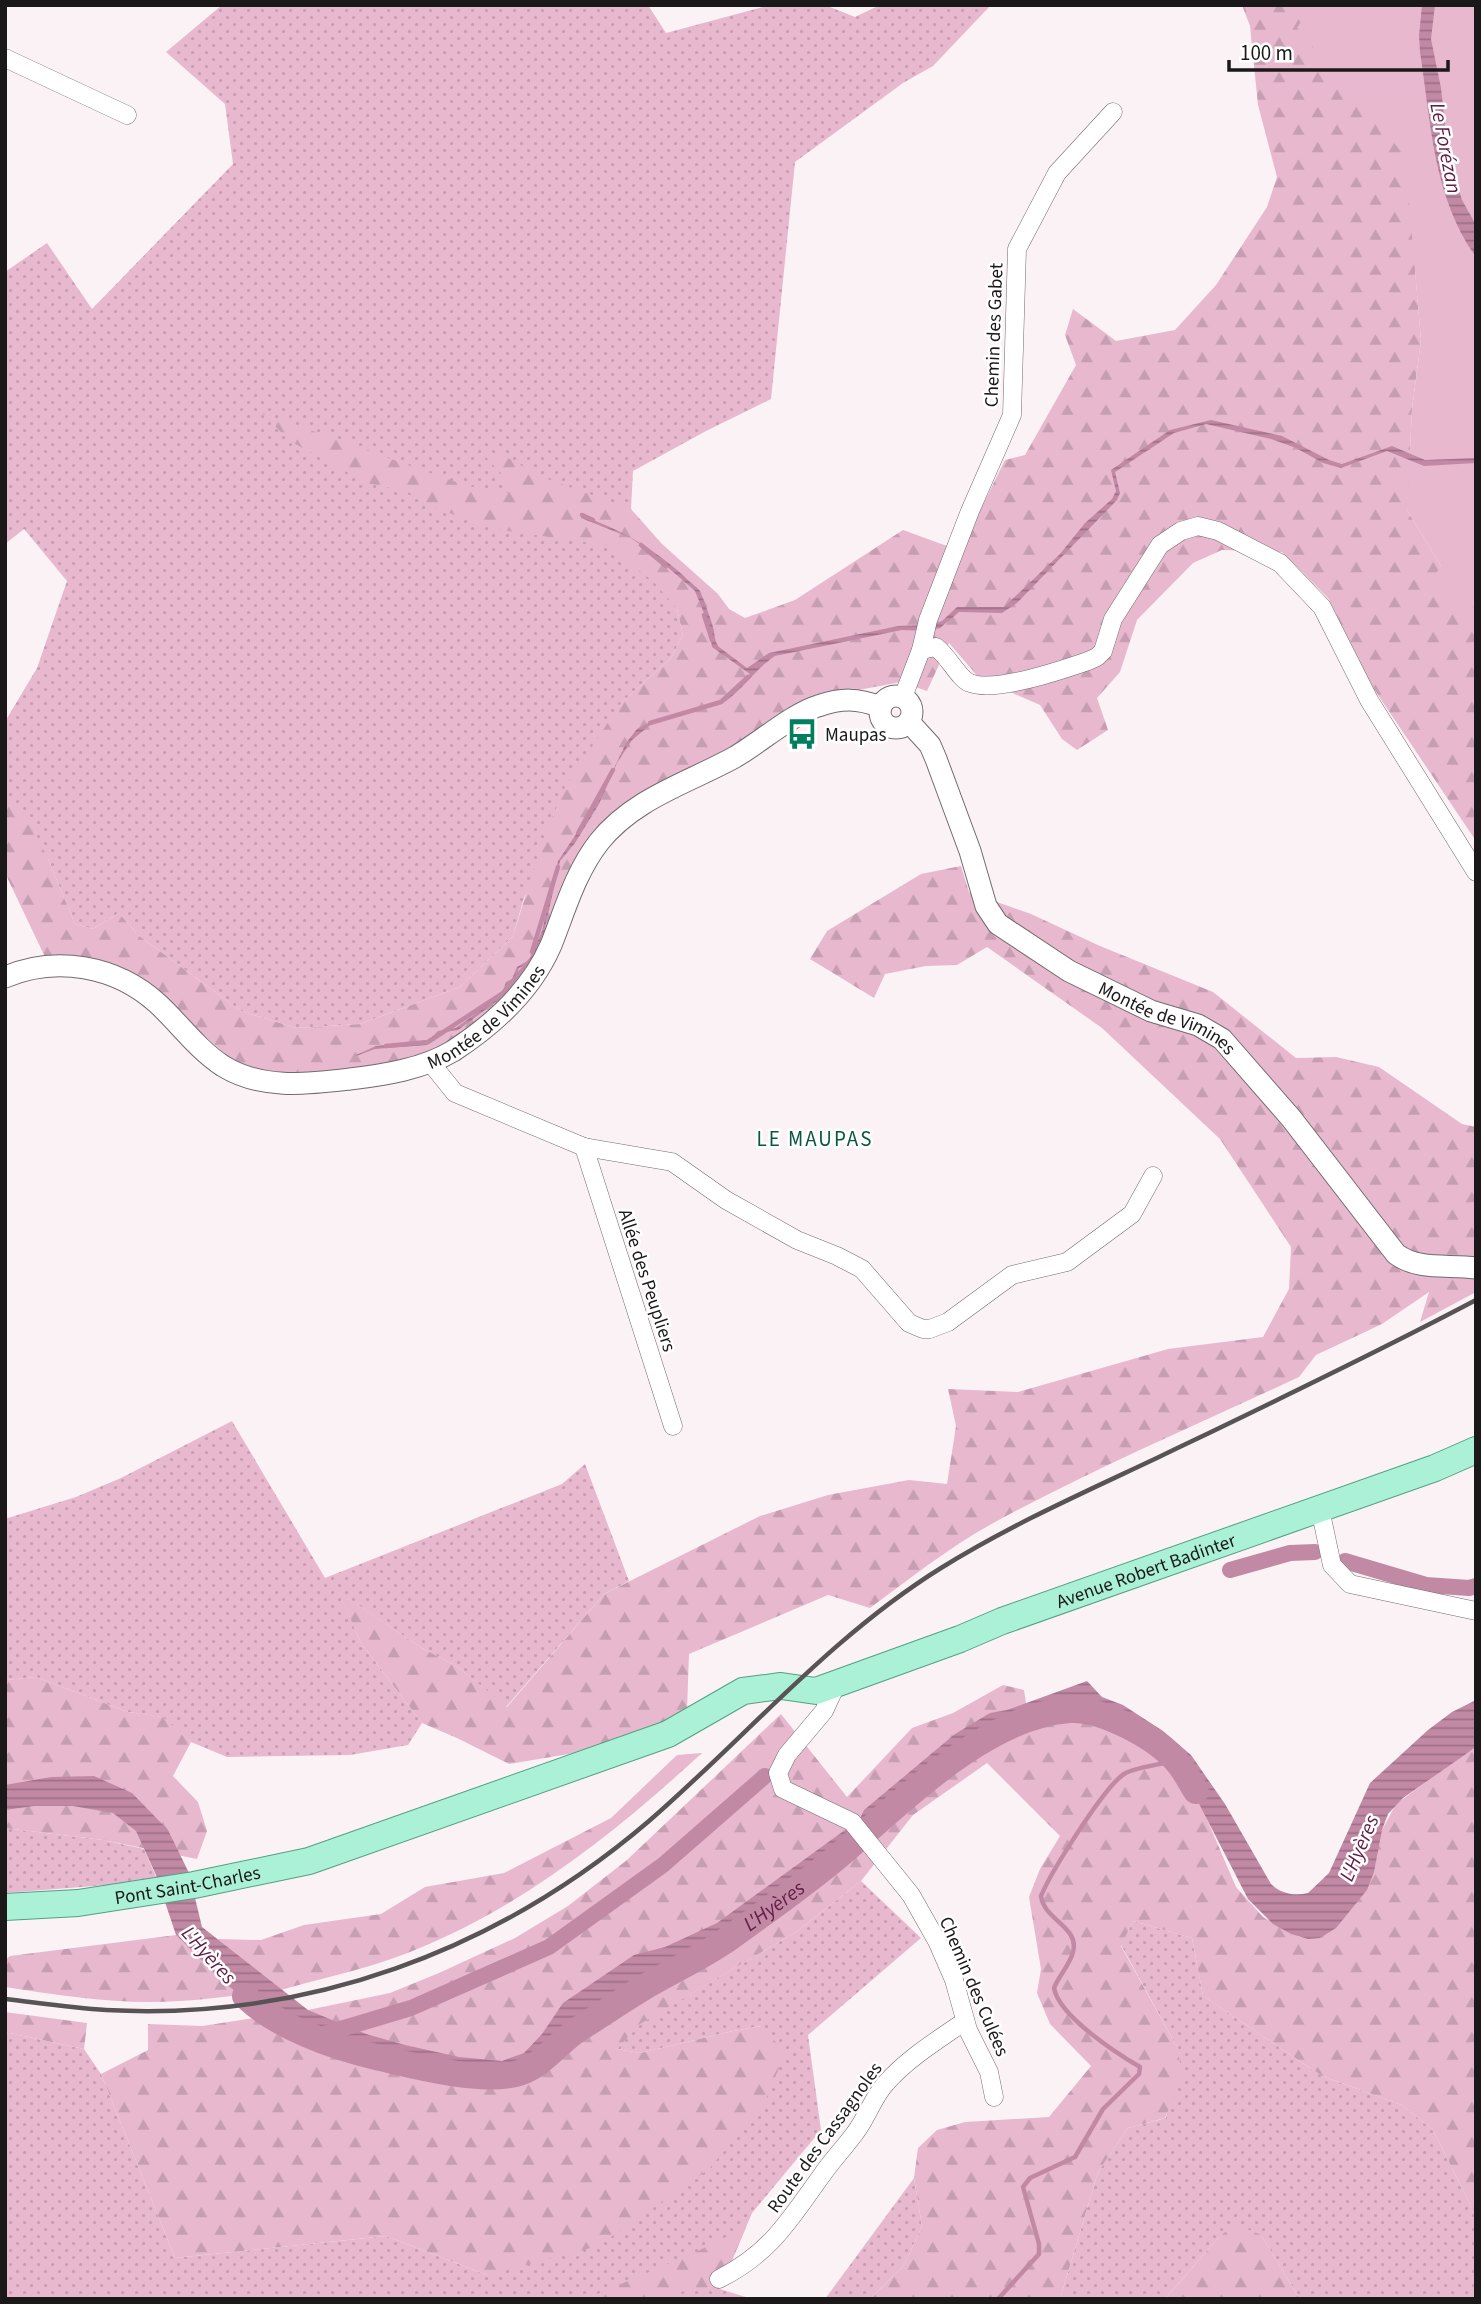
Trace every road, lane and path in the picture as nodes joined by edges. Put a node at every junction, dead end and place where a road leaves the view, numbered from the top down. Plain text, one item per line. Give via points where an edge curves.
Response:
1 (5, 58) edge
2 (1113, 112) dead end
3 (127, 114) dead end
4 (924, 635) junction
5 (903, 697) junction
6 (881, 707) junction
7 (909, 722) junction
8 (1476, 872) edge
9 (5, 976) edge
10 (430, 1062) junction
11 (584, 1147) junction
12 (1153, 1176) dead end
13 (1476, 1268) edge
14 (673, 1426) dead end
15 (1476, 1450) edge
16 (1476, 1466) edge
17 (1435, 1468) junction
18 (1320, 1510) junction
19 (1476, 1611) edge
20 (848, 1679) junction
21 (676, 1729) joint
22 (5, 1907) edge
23 (965, 2021) junction
24 (994, 2097) dead end
25 (719, 2279) dead end

1 - 3 street
2 - 4 street, Chemin des Gabet via 1057,173 1017,250 1012,415
4 - 5 street, Chemin des Gabet
4 - 8 street via 969,683 1012,684 1088,661 1103,650 1113,619 1160,545 1198,526 1218,531 1280,563 1322,607 1370,700
5 - 6 street via 889,697
5 - 7 street via 912,707
6 - 7 street via 882,719 889,726 899,728
6 - 10 street, Montée de Vimines via 849,698 814,707 734,757 641,805 600,840 588,857 544,959 514,1001 470,1039
7 - 13 street, Montée de Vimines via 930,745 986,906 998,924 1069,971 1150,1011 1198,1025 1222,1039 1291,1118 1396,1254 1414,1264
9 - 10 street, Montée de Vimines via 58,965 119,978 143,991 224,1067 269,1083 298,1085 376,1076
10 - 11 street via 455,1093
11 - 12 street via 672,1163 797,1240 862,1269 909,1324 923,1329 948,1322 1012,1275 1067,1262 1132,1214
11 - 14 street, Allée des Peupliers
15 - 17 main road
16 - 17 main road
17 - 18 main road, Avenue Robert Badinter
18 - 19 street via 1332,1565 1350,1584
18 - 20 main road, Avenue Robert Badinter
20 - 21 main road, Avenue Robert Badinter via 816,1691 781,1686 743,1691
20 - 23 street, Chemin des Culées via 787,1755 778,1773 783,1789 852,1822 911,1895 954,1980
21 - 22 main road, Pont Saint-Charles via 309,1861 78,1903
23 - 24 street, Chemin des Culées via 989,2073
23 - 25 street, Route des Cassagnoles via 906,2063 884,2085 855,2133 781,2232 765,2250

